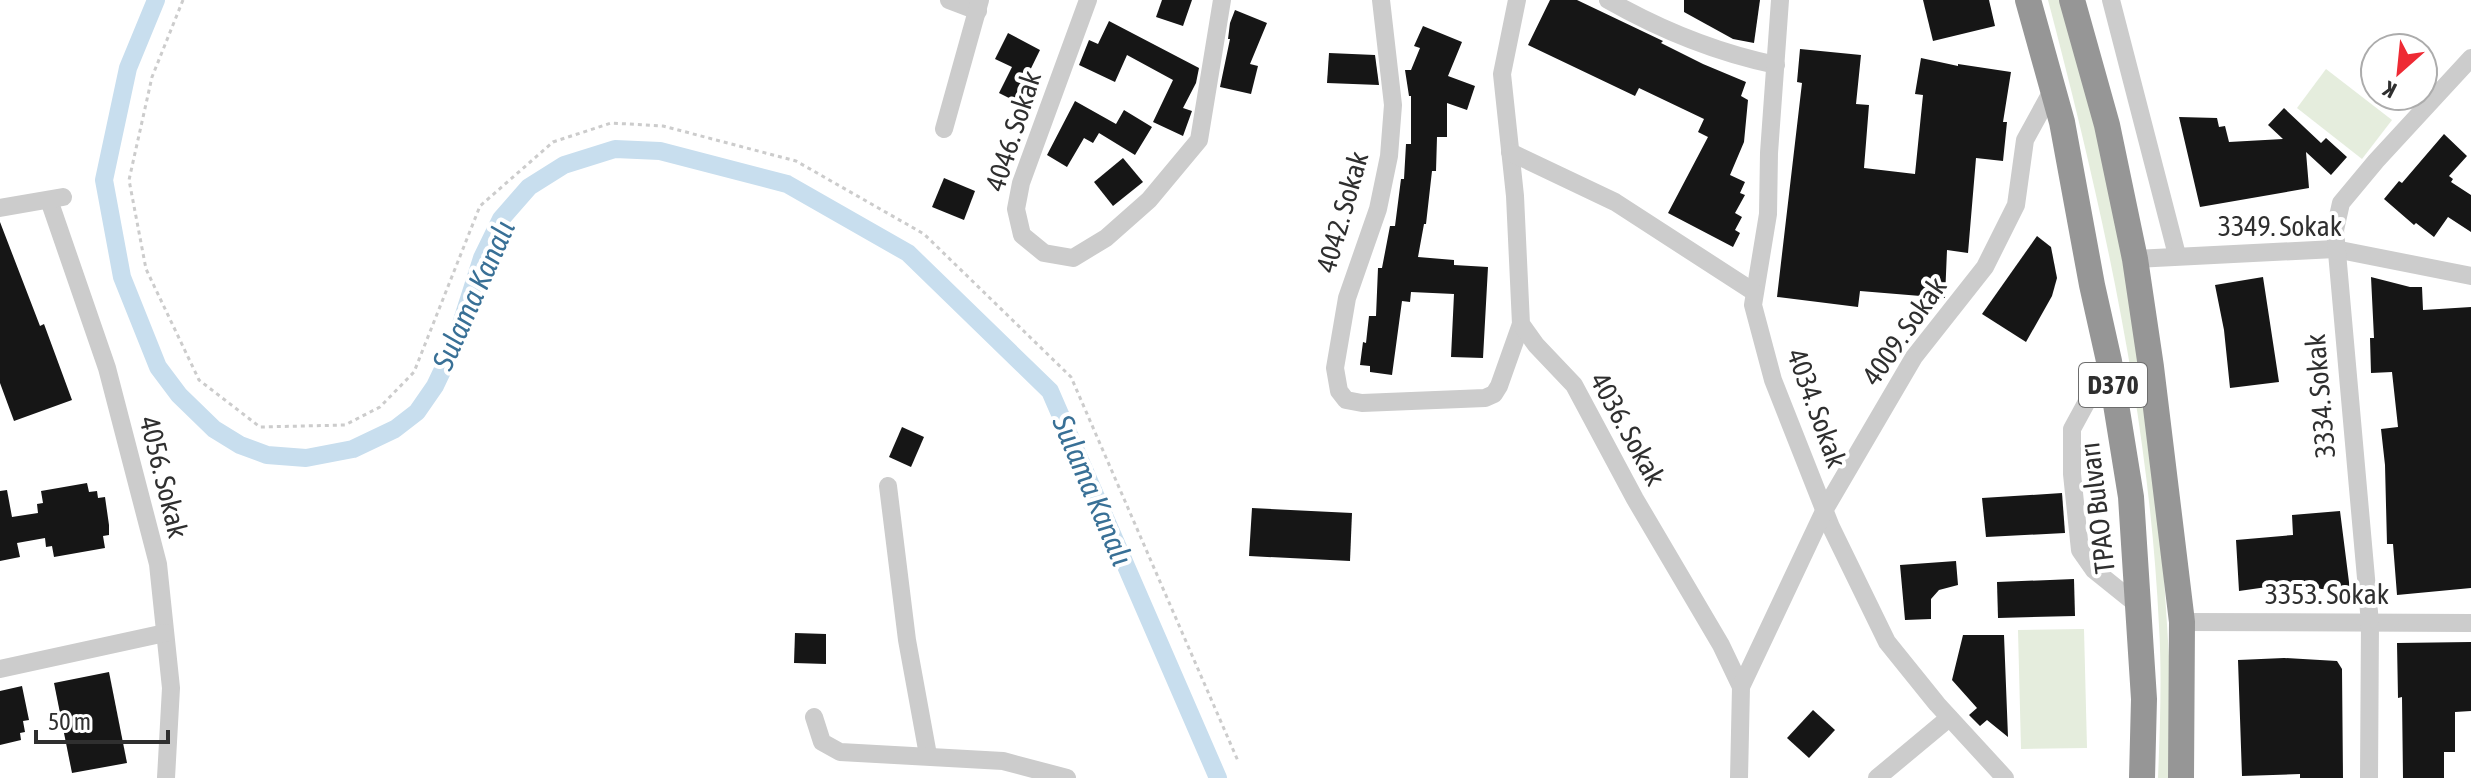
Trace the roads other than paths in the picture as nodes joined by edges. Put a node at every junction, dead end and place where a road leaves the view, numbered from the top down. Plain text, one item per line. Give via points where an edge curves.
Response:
1 (949, 0) edge
2 (1088, 0) edge
3 (1222, 0) edge
4 (1381, 0) edge
5 (1517, 0) edge
6 (1608, 0) edge
7 (1780, 0) edge
8 (2028, 0) edge
9 (2072, 0) edge
10 (2111, 0) edge
11 (979, 5) edge
12 (2471, 58) edge
13 (1776, 65) junction
14 (2053, 89) junction
15 (944, 129) dead end
16 (1510, 152) junction
17 (0, 208) edge
18 (2335, 249) junction
19 (2177, 255) junction
20 (2135, 259) junction
21 (2471, 276) edge
22 (1754, 292) junction
23 (1521, 324) junction
24 (2109, 361) junction
25 (888, 486) dead end
26 (1825, 509) junction
27 (2140, 607) junction
28 (2182, 622) junction
29 (2370, 623) junction
30 (2471, 623) edge
31 (165, 633) junction
32 (0, 669) edge
33 (1741, 687) junction
34 (814, 717) dead end
35 (1949, 718) junction
36 (928, 755) junction
37 (166, 778) edge
38 (1067, 778) edge
39 (1739, 778) edge
40 (1877, 778) edge
41 (2005, 778) edge
42 (2142, 778) edge
43 (2181, 778) edge
44 (2369, 778) edge

1 - 11 street
2 - 3 street, 4046. Sokak via 1016,209 1022,235 1044,253 1073,258 1106,238 1149,200 1199,140
4 - 23 street, 4042. Sokak via 1393,105 1389,156 1378,209 1347,298 1335,368 1339,391 1346,400 1362,403 1485,398 1499,386
5 - 16 street via 1502,74
6 - 13 street via 1743,58
7 - 13 street, 4034. Sokak
8 - 14 highway, TPAO Bulvarı / D370
9 - 20 highway, D370 via 2107,125
10 - 19 street
11 - 15 street
12 - 18 street, 3334. Sokak via 2341,203
13 - 22 street, 4034. Sokak via 1768,214
14 - 24 highway, TPAO Bulvarı / D370
14 - 26 street, 4009. Sokak via 2025,140 2016,205 1985,267 1914,357
16 - 22 street via 1615,202
16 - 23 street
17 - 31 street, 4056. Sokak via 56,198 158,564
18 - 19 street, 3349. Sokak
18 - 21 street, 3349. Sokak
18 - 29 street, 3334. Sokak
19 - 20 street, 3349. Sokak
20 - 28 highway, D370
22 - 26 street, 4034. Sokak via 1773,380
23 - 33 street, 4036. Sokak via 1574,385
24 - 27 highway, TPAO Bulvarı / D370 via 2131,497
24 - 27 street via 2072,429 2080,550 2094,570
25 - 36 street
26 - 33 street, 4009. Sokak
26 - 35 street, 4034. Sokak via 1887,642
27 - 42 highway, TPAO Bulvarı / D370
28 - 29 street, 3353. Sokak
28 - 43 highway, D370
29 - 30 street, 3353. Sokak
29 - 44 street, 3334. Sokak
31 - 32 street
31 - 37 street, 4056. Sokak via 171,688
33 - 39 street
34 - 36 street via 822,742 840,752
35 - 40 street
35 - 41 street, 4034. Sokak
36 - 38 street via 1003,761

